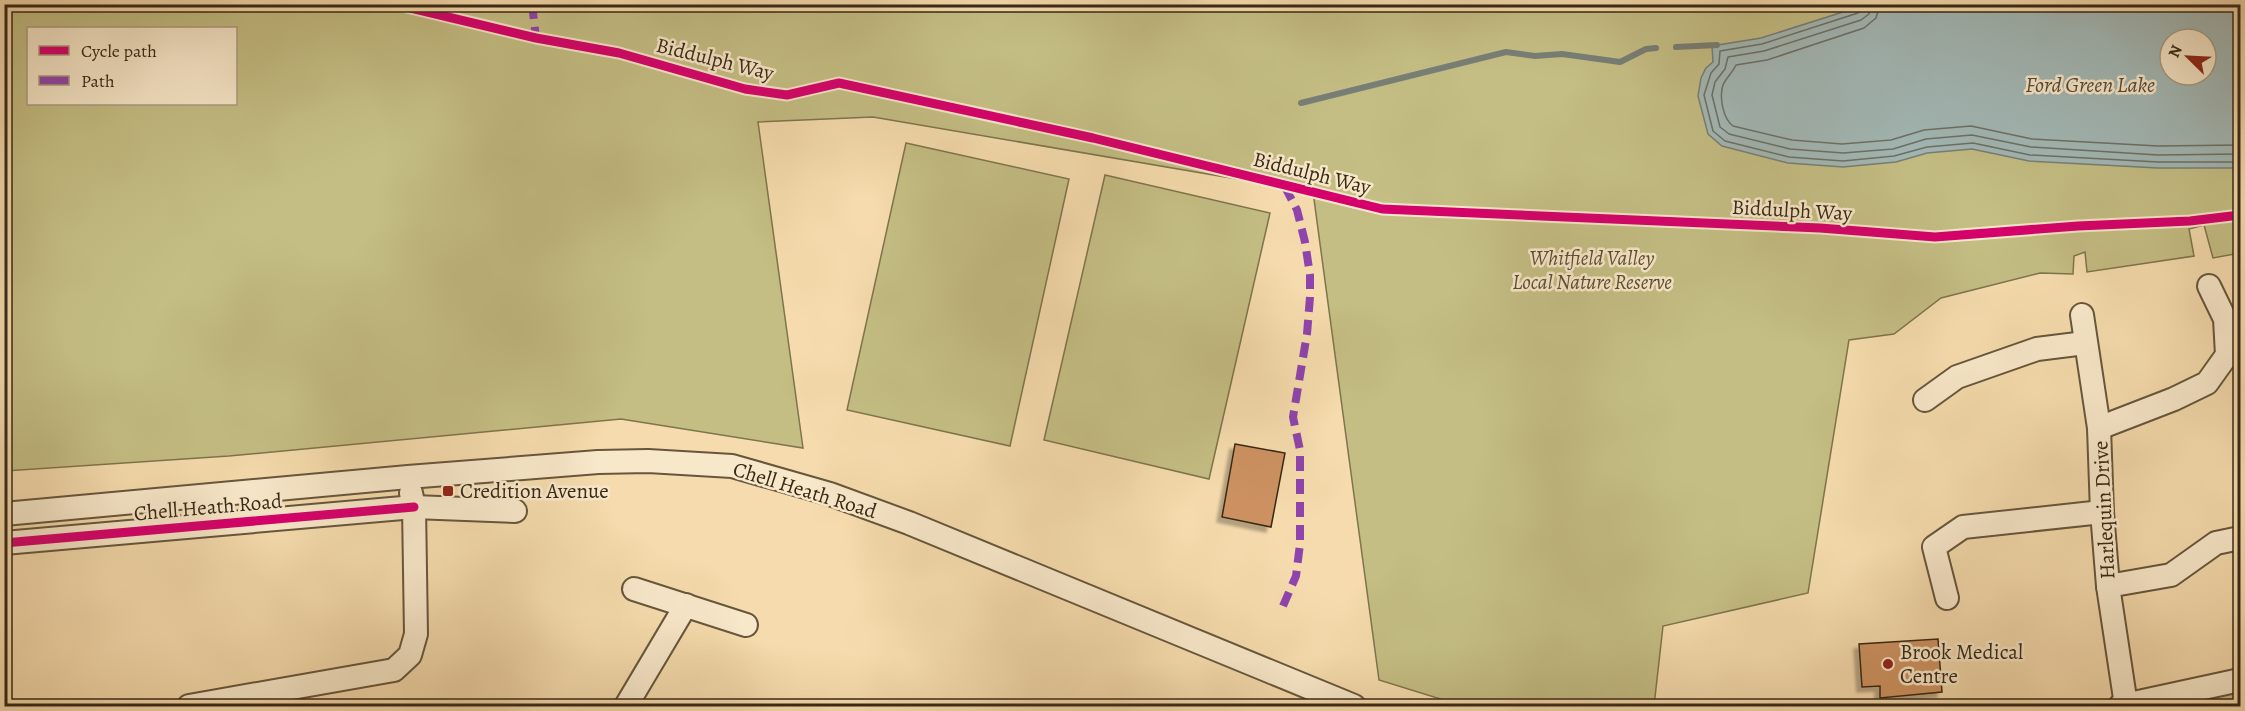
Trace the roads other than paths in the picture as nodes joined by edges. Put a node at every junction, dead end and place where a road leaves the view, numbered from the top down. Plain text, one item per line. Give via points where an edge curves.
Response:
1 (2209, 286) dead end
2 (2082, 315) dead end
3 (2085, 343) junction
4 (1925, 400) dead end
5 (2099, 428) junction
6 (408, 477) junction
7 (414, 507) junction
8 (515, 511) dead end
9 (2102, 512) junction
10 (4, 514) edge
11 (2241, 538) edge
12 (4, 543) edge
13 (2108, 586) junction
14 (634, 589) dead end
15 (1947, 598) dead end
16 (686, 605) junction
17 (746, 624) dead end
18 (2241, 680) edge
19 (1325, 702) edge
20 (232, 703) edge
21 (189, 706) edge
22 (627, 706) edge
23 (1354, 706) edge
24 (2123, 706) edge

1 - 5 street via 2225,319 2227,355 2207,382
2 - 3 street, Harlequin Drive
3 - 4 street via 2037,349 1957,377
3 - 5 street, Harlequin Drive
5 - 9 street, Harlequin Drive
6 - 7 street
6 - 10 street, Chell Heath Road
6 - 19 street, Chell Heath Road via 598,462 732,466 830,494 909,523
7 - 8 street, Chell Heath Road
7 - 12 street, Chell Heath Road
7 - 20 street via 416,634 410,655 394,670
9 - 13 street, Harlequin Drive
9 - 15 street via 1962,527 1934,548
11 - 13 street via 2216,543 2171,575
13 - 24 street, Harlequin Drive
14 - 16 street
16 - 17 street
16 - 22 street
18 - 24 street
19 - 23 street, Chell Heath Road
20 - 21 street

